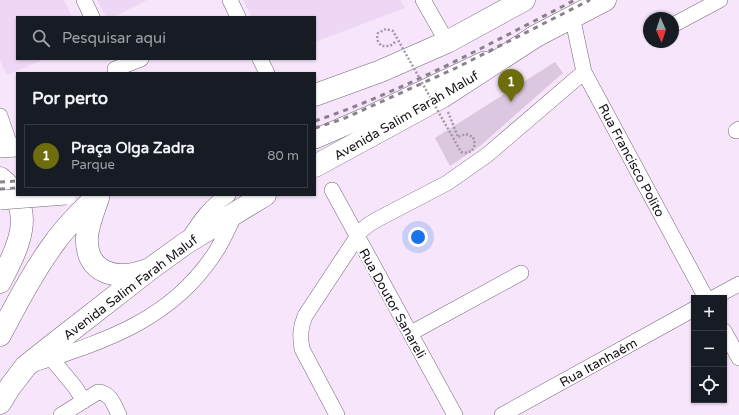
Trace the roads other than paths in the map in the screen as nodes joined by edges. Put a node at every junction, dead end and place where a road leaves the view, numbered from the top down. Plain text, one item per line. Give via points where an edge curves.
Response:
1 (84, 0) edge
2 (230, 0) edge
3 (423, 0) edge
4 (524, 0) edge
5 (605, 0) edge
6 (720, 0) edge
7 (92, 16) edge
8 (238, 16) edge
9 (572, 16) junction
10 (679, 22) edge
11 (536, 36) junction
12 (447, 42) junction
13 (138, 60) edge
14 (260, 60) edge
15 (114, 67) edge
16 (266, 72) edge
17 (584, 72) junction
18 (316, 95) edge
19 (0, 116) edge
20 (316, 139) edge
21 (9, 147) edge
22 (316, 165) edge
23 (0, 178) edge
24 (332, 190) dead end
25 (16, 195) edge
26 (17, 196) edge
27 (53, 196) edge
28 (98, 196) edge
29 (99, 196) edge
30 (261, 196) edge
31 (0, 200) edge
32 (232, 203) edge
33 (357, 239) junction
34 (150, 269) junction
35 (521, 273) dead end
36 (0, 282) edge
37 (739, 284) edge
38 (704, 295) edge
39 (719, 295) edge
40 (691, 311) edge
41 (411, 333) junction
42 (0, 335) edge
43 (727, 336) edge
44 (51, 358) junction
45 (739, 358) edge
46 (26, 366) junction
47 (84, 401) junction
48 (0, 403) edge
49 (66, 414) edge
50 (120, 415) edge
51 (337, 415) edge
52 (455, 415) edge
53 (502, 415) edge

1 - 7 street
2 - 8 street
3 - 12 street
4 - 12 highway
5 - 9 highway, Avenida Salim Farah Maluf
6 - 10 street
9 - 11 highway, Avenida Salim Farah Maluf
9 - 17 street, Rua Francisco Polito
11 - 20 main road
11 - 22 highway, Avenida Salim Farah Maluf via 442,97
12 - 18 highway via 381,71
13 - 15 street
14 - 16 street
17 - 33 street via 487,155 447,183 368,225
17 - 38 street, Rua Francisco Polito
19 - 21 street
23 - 25 highway
24 - 33 street, Rua Doutor Sanareli
26 - 36 highway via 22,229
27 - 31 main road, bridge
28 - 42 highway via 54,243
29 - 34 highway via 87,236 90,259 97,268 107,273 128,275
30 - 32 highway, Avenida Salim Farah Maluf
32 - 34 highway, Avenida Salim Farah Maluf via 186,243
32 - 44 street, Avenida Salim Farah Maluf via 216,253 184,291 151,317 128,329 105,340
33 - 41 street, Rua Doutor Sanareli
33 - 51 street via 305,316 301,327 302,349
34 - 46 highway, Avenida Salim Farah Maluf
35 - 41 street
37 - 39 street
40 - 53 street, Rua Itanhaém
41 - 52 street, Rua Doutor Sanareli
43 - 45 street
44 - 46 street, Avenida Salim Farah Maluf
44 - 47 street
46 - 48 highway, Avenida Salim Farah Maluf
47 - 49 street
47 - 50 street via 98,392 104,393 110,397

